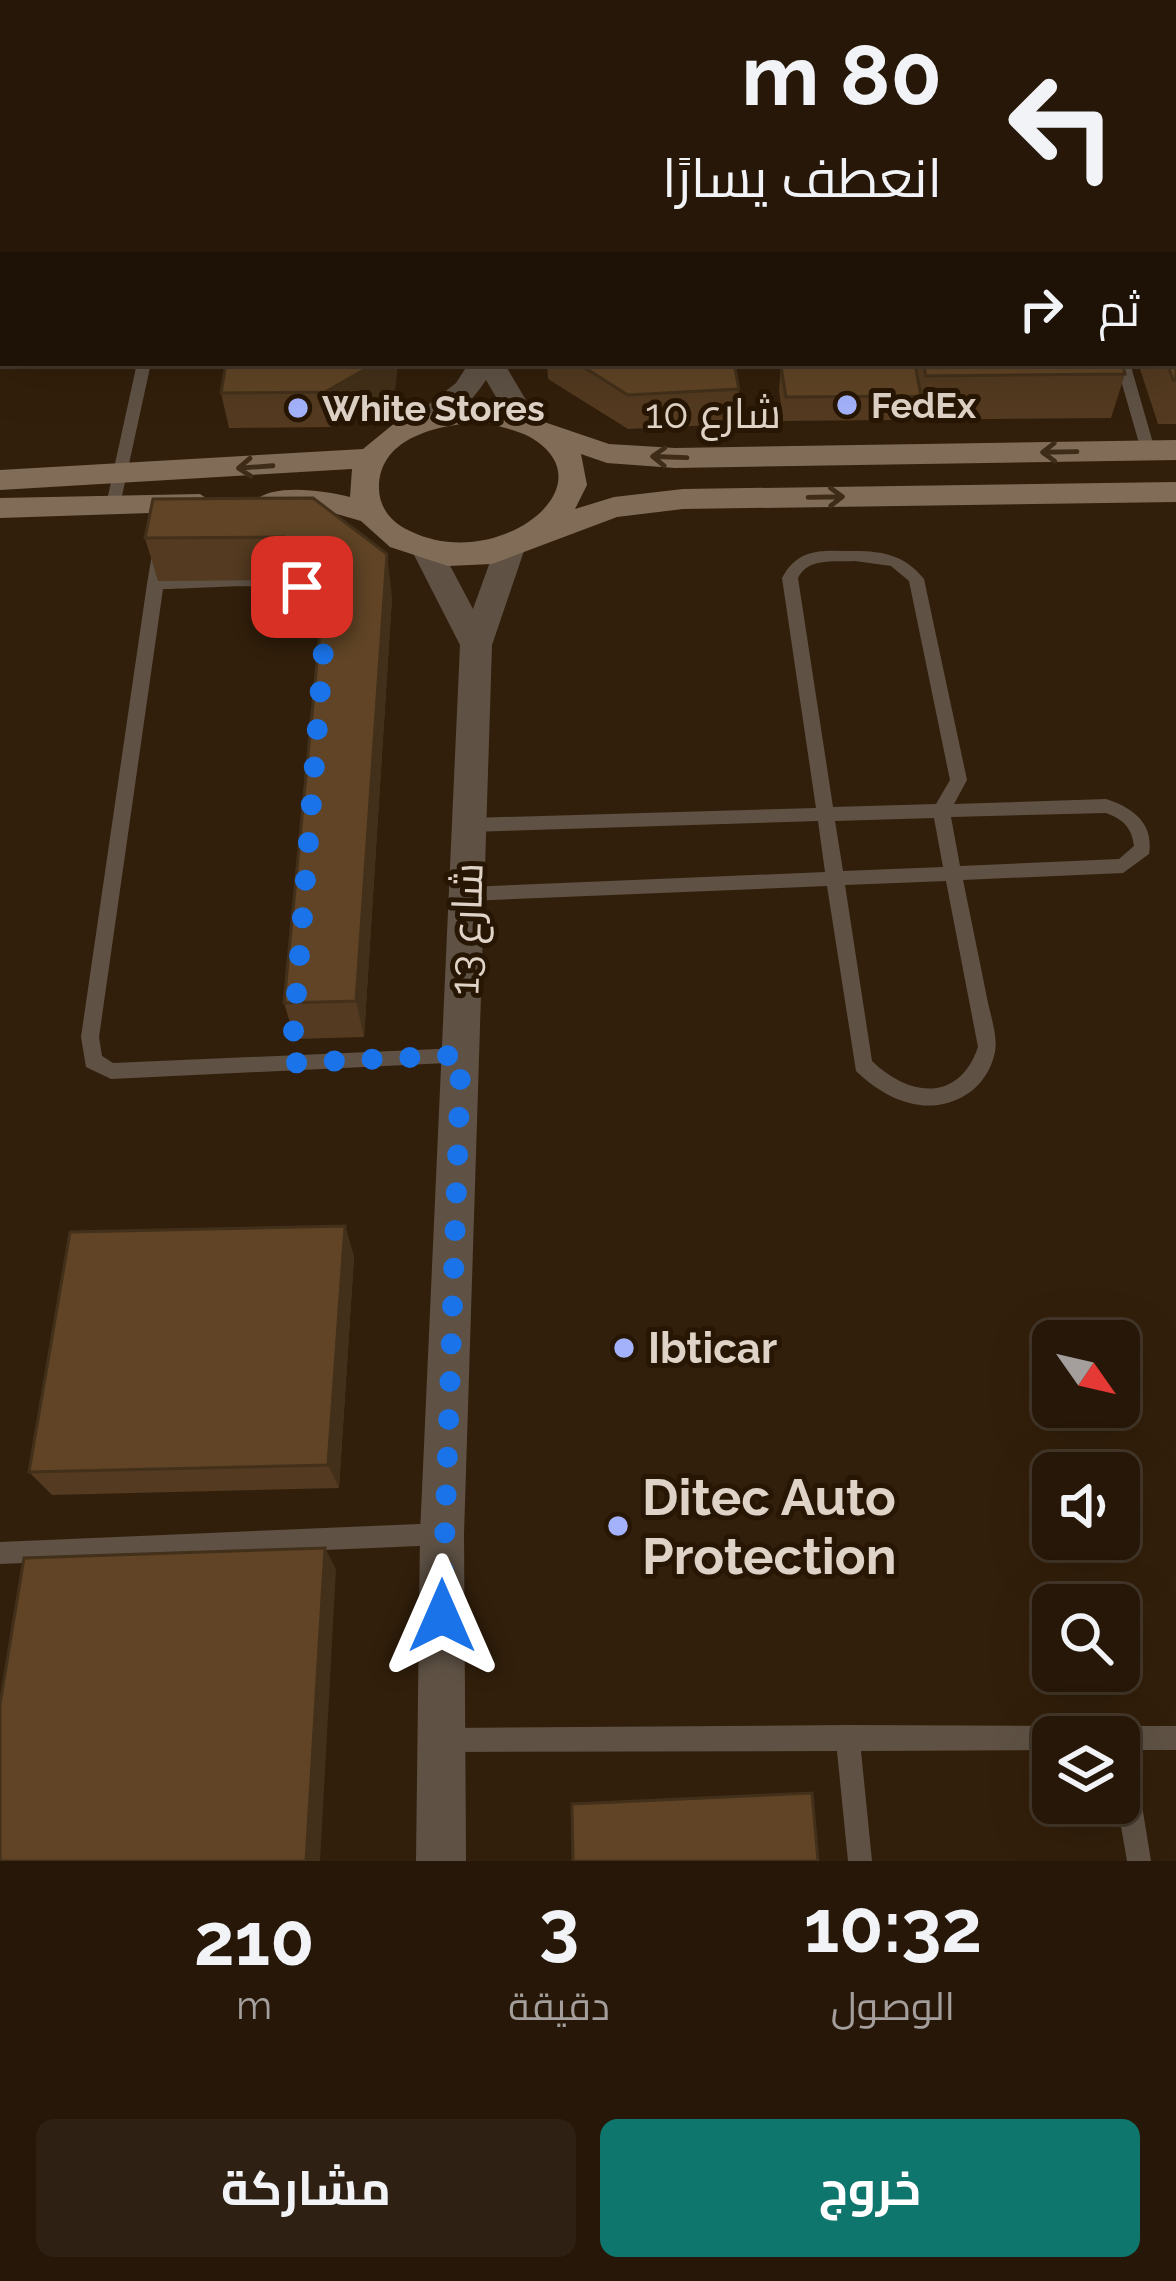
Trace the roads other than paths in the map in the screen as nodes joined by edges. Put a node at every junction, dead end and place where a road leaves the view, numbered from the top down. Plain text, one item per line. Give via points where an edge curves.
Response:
1 (143, 366) edge
2 (485, 366) edge
3 (489, 366) edge
4 (1124, 366) edge
5 (429, 419) junction
6 (533, 426) junction
7 (1162, 450) edge
8 (372, 458) junction
9 (0, 480) edge
10 (116, 491) junction
11 (1176, 492) edge
12 (169, 505) junction
13 (0, 508) edge
14 (370, 513) junction
15 (545, 530) junction
16 (510, 548) junction
17 (427, 551) junction
18 (155, 584) junction
19 (476, 645) junction
20 (323, 654) edge
21 (941, 811) junction
22 (826, 814) junction
23 (470, 825) junction
24 (954, 873) junction
25 (834, 878) junction
26 (466, 893) junction
27 (293, 1040) edge
28 (461, 1055) junction
29 (291, 1063) junction
30 (442, 1534) junction
31 (0, 1553) edge
32 (848, 1737) junction
33 (1032, 1738) edge
34 (1140, 1738) edge
35 (1176, 1738) edge
36 (441, 1740) junction
37 (1133, 1824) edge
38 (441, 1861) edge
39 (860, 1861) edge
40 (1139, 1861) edge

1 - 10 lane
2 - 5 street
3 - 6 street
4 - 7 lane
5 - 6 street via 488,413
5 - 8 street
7 -> 6 street, شارع 10 via 675,458 607,453
6 - 15 street via 564,451 573,478 566,506
8 -> 10 street
8 - 14 street via 363,485
9 - 10 street
10 - 12 street
10 - 13 street
15 -> 11 street, شارع 10 via 614,507 683,499
12 - 14 street via 329,502
12 - 18 lane
14 - 17 street via 393,536
15 - 16 street
16 - 17 street
16 - 19 street, شارع 13
17 - 19 street, شارع 13
18 - 20 lane via 302,587 322,607
18 - 29 lane via 92,1061 111,1071
19 - 23 street, شارع 13
21 - 22 lane
21 - 22 lane via 958,780 916,579 891,558 813,557 790,578
21 - 24 lane
21 - 24 lane via 1106,806 1142,833 1143,848 1123,866
22 - 23 lane
22 - 25 lane
23 - 26 street, شارع 13
24 - 25 lane
24 - 25 lane via 987,1047 970,1085 922,1099 876,1082 863,1065
25 - 26 lane
26 - 28 street, شارع 13
27 - 29 lane
28 - 29 lane
28 - 30 street, شارع 13
30 - 31 lane
30 - 36 street, شارع 13
32 - 33 lane
32 - 36 lane
32 - 39 lane
34 - 35 lane
36 - 38 street, شارع 13
37 - 40 lane

